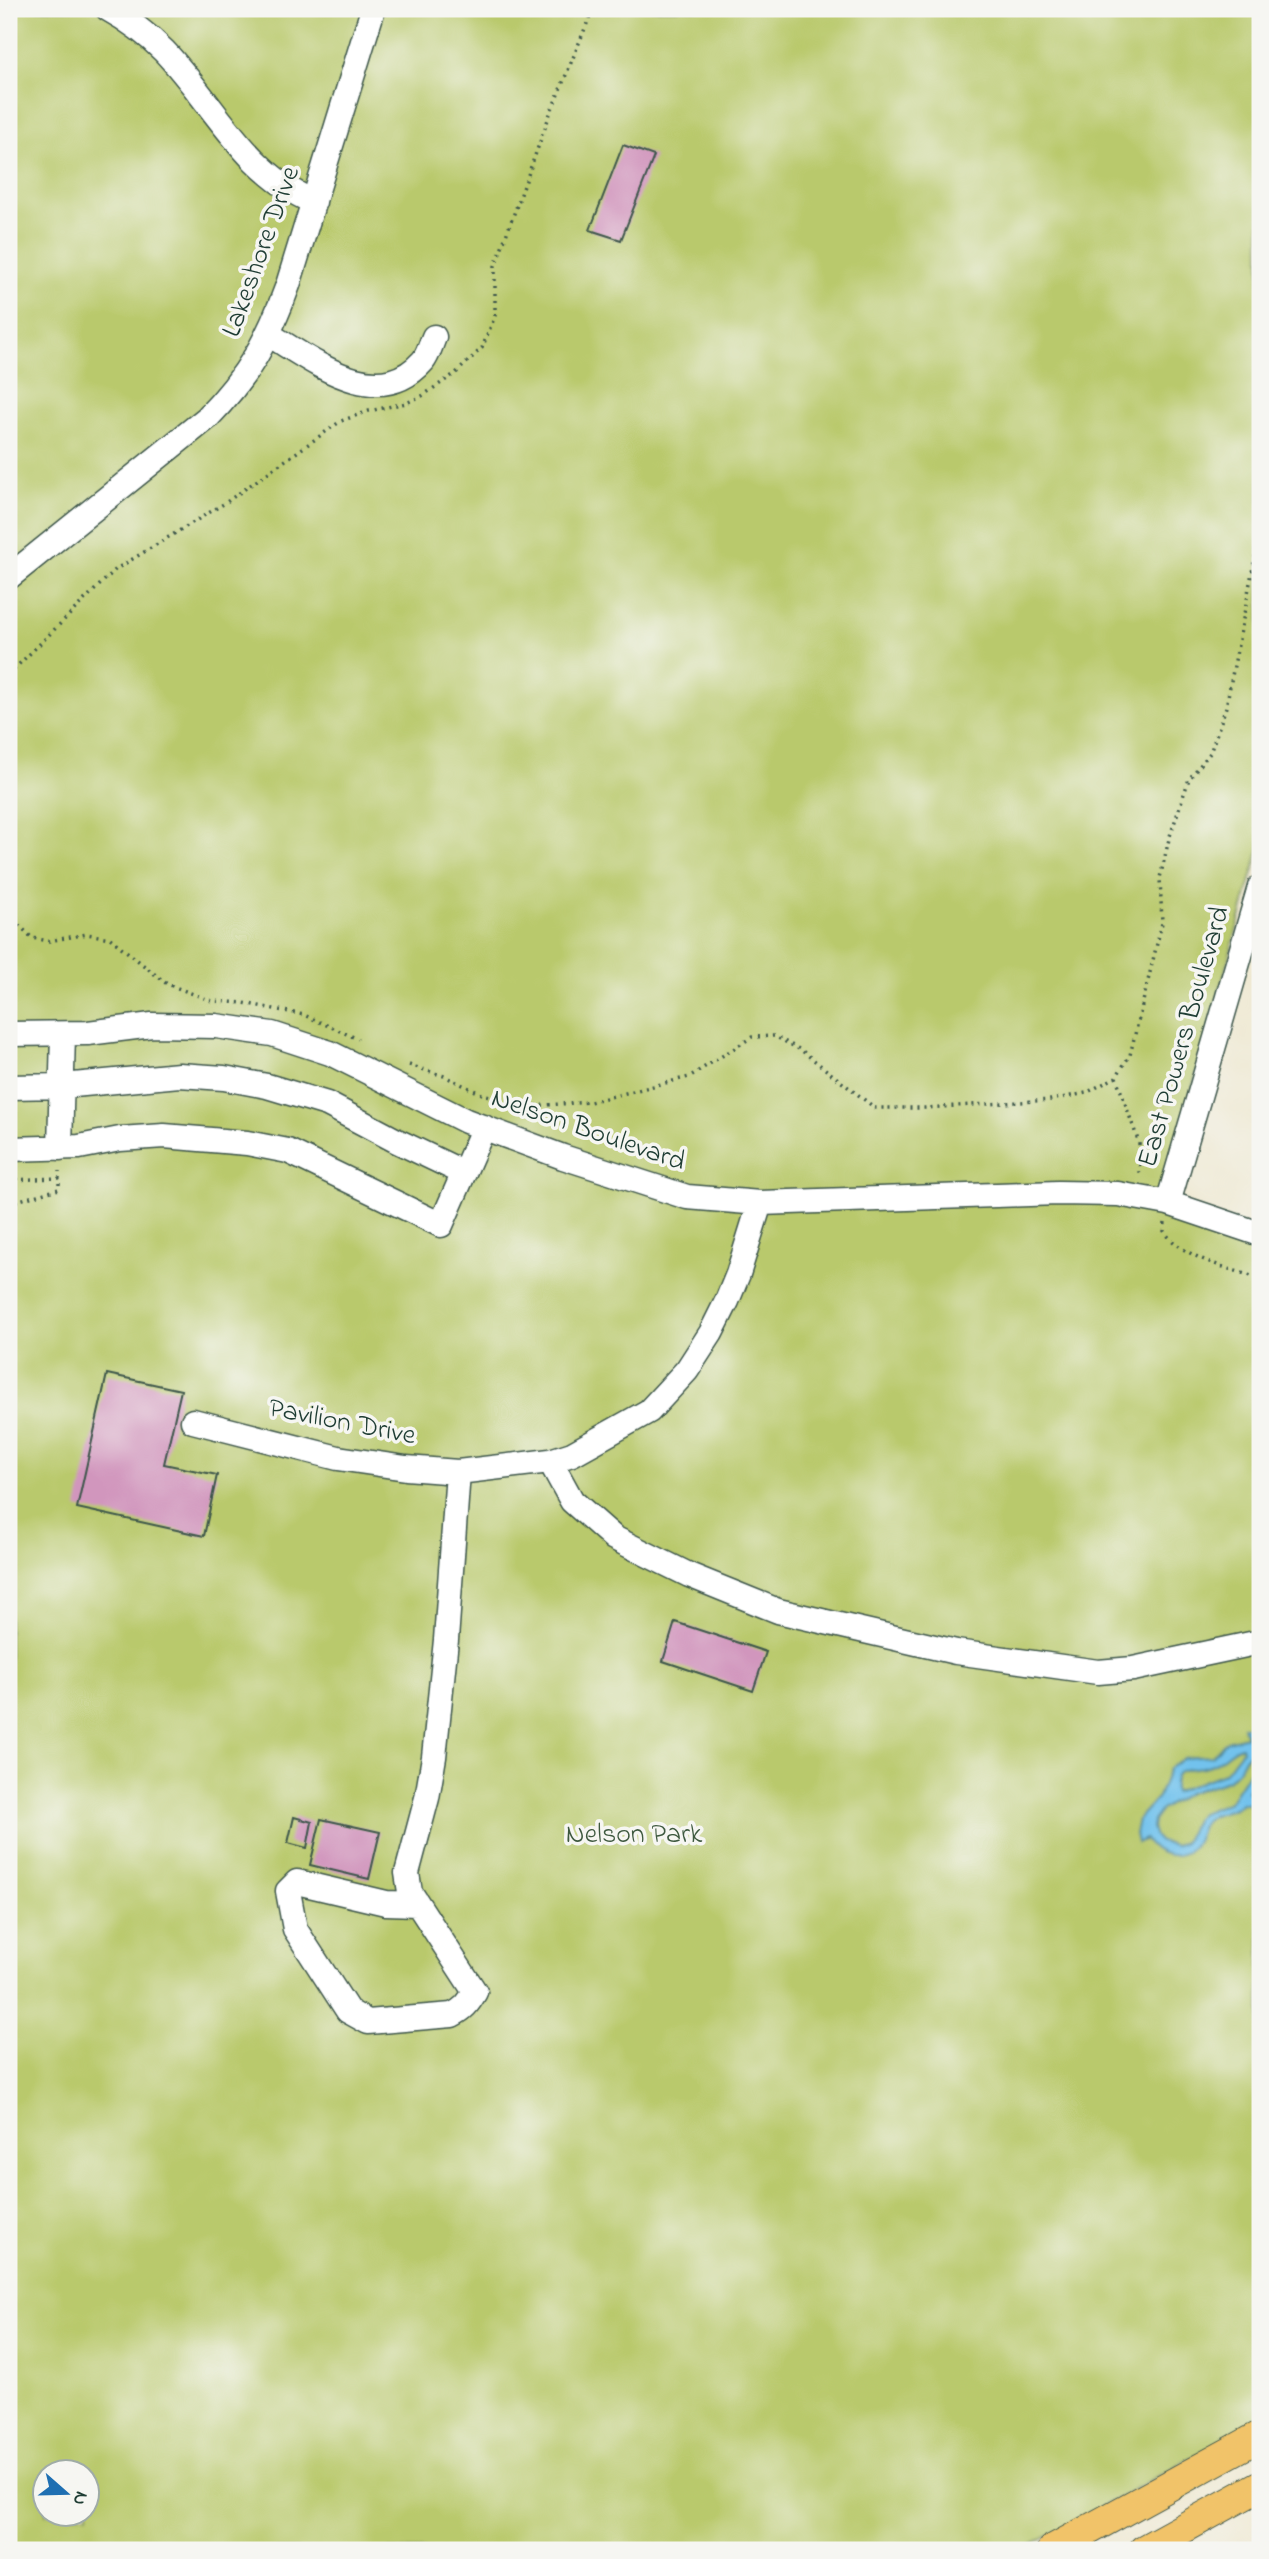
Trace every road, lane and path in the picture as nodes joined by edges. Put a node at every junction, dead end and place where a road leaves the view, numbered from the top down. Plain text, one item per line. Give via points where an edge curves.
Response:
1 (108, 9) edge
2 (373, 9) edge
3 (314, 202) junction
4 (268, 334) junction
5 (434, 337) dead end
6 (1260, 495) edge
7 (9, 576) edge
8 (1260, 887) edge
9 (9, 915) edge
10 (9, 1034) edge
11 (63, 1034) junction
12 (369, 1045) dead end
13 (400, 1062) dead end
14 (1116, 1077) junction
15 (63, 1086) junction
16 (9, 1087) edge
17 (484, 1127) junction
18 (60, 1148) junction
19 (9, 1149) edge
20 (464, 1173) junction
21 (59, 1178) dead end
22 (9, 1203) edge
23 (760, 1203) junction
24 (1168, 1203) junction
25 (1260, 1234) edge
26 (1260, 1279) edge
27 (193, 1421) dead end
28 (550, 1461) junction
29 (458, 1472) junction
30 (1260, 1642) edge
31 (417, 1903) junction
32 (1260, 2436) edge
33 (1260, 2486) edge
34 (1052, 2550) edge
35 (1144, 2550) edge

1 - 3 street via 164,50 259,166
2 - 3 street, Lakeshore Drive
3 - 4 street, Lakeshore Drive
4 - 5 street via 344,377 383,384 406,375 424,360
4 - 7 street, Lakeshore Drive via 249,370 207,418
6 - 14 path via 1255,557 1226,707 1210,753 1189,779 1169,839 1160,878 1162,923 1130,1055
8 - 24 street, East Powers Boulevard
9 - 12 path via 32,938 49,942 87,934 110,938 167,984 212,1001 303,1015
10 - 11 street, Nelson Boulevard
11 - 15 street
11 - 17 street, Nelson Boulevard via 152,1025 216,1026 272,1034 330,1053
13 - 14 path via 482,1094 531,1106 590,1102 689,1077 752,1037 774,1036 802,1050 875,1108 1051,1100 1086,1093
14 - 24 path via 1139,1143 1140,1172
15 - 16 street
15 - 18 street
15 - 20 street via 179,1075 267,1086 327,1104
17 - 20 street
17 - 23 street, Nelson Boulevard via 687,1197
18 - 19 street
18 - 20 street via 164,1136 288,1151 441,1225
21 - 22 path via 59,1189
23 - 24 street, Nelson Boulevard via 1090,1192
23 - 28 street, Pavilion Drive via 727,1301 711,1333 672,1388 649,1411 623,1427
24 - 25 street, Nelson Boulevard
24 - 26 path via 1164,1231 1171,1241
27 - 29 street, Pavilion Drive via 365,1463
28 - 29 street, Pavilion Drive
28 - 30 street via 572,1501 614,1538 778,1611 956,1652 1098,1672
29 - 31 street via 434,1757 407,1873
31 - 31 street via 386,1903 297,1882 288,1891 295,1930 348,2011 368,2022 452,2015 463,2010 475,1992
32 - 34 main road
33 - 35 main road

